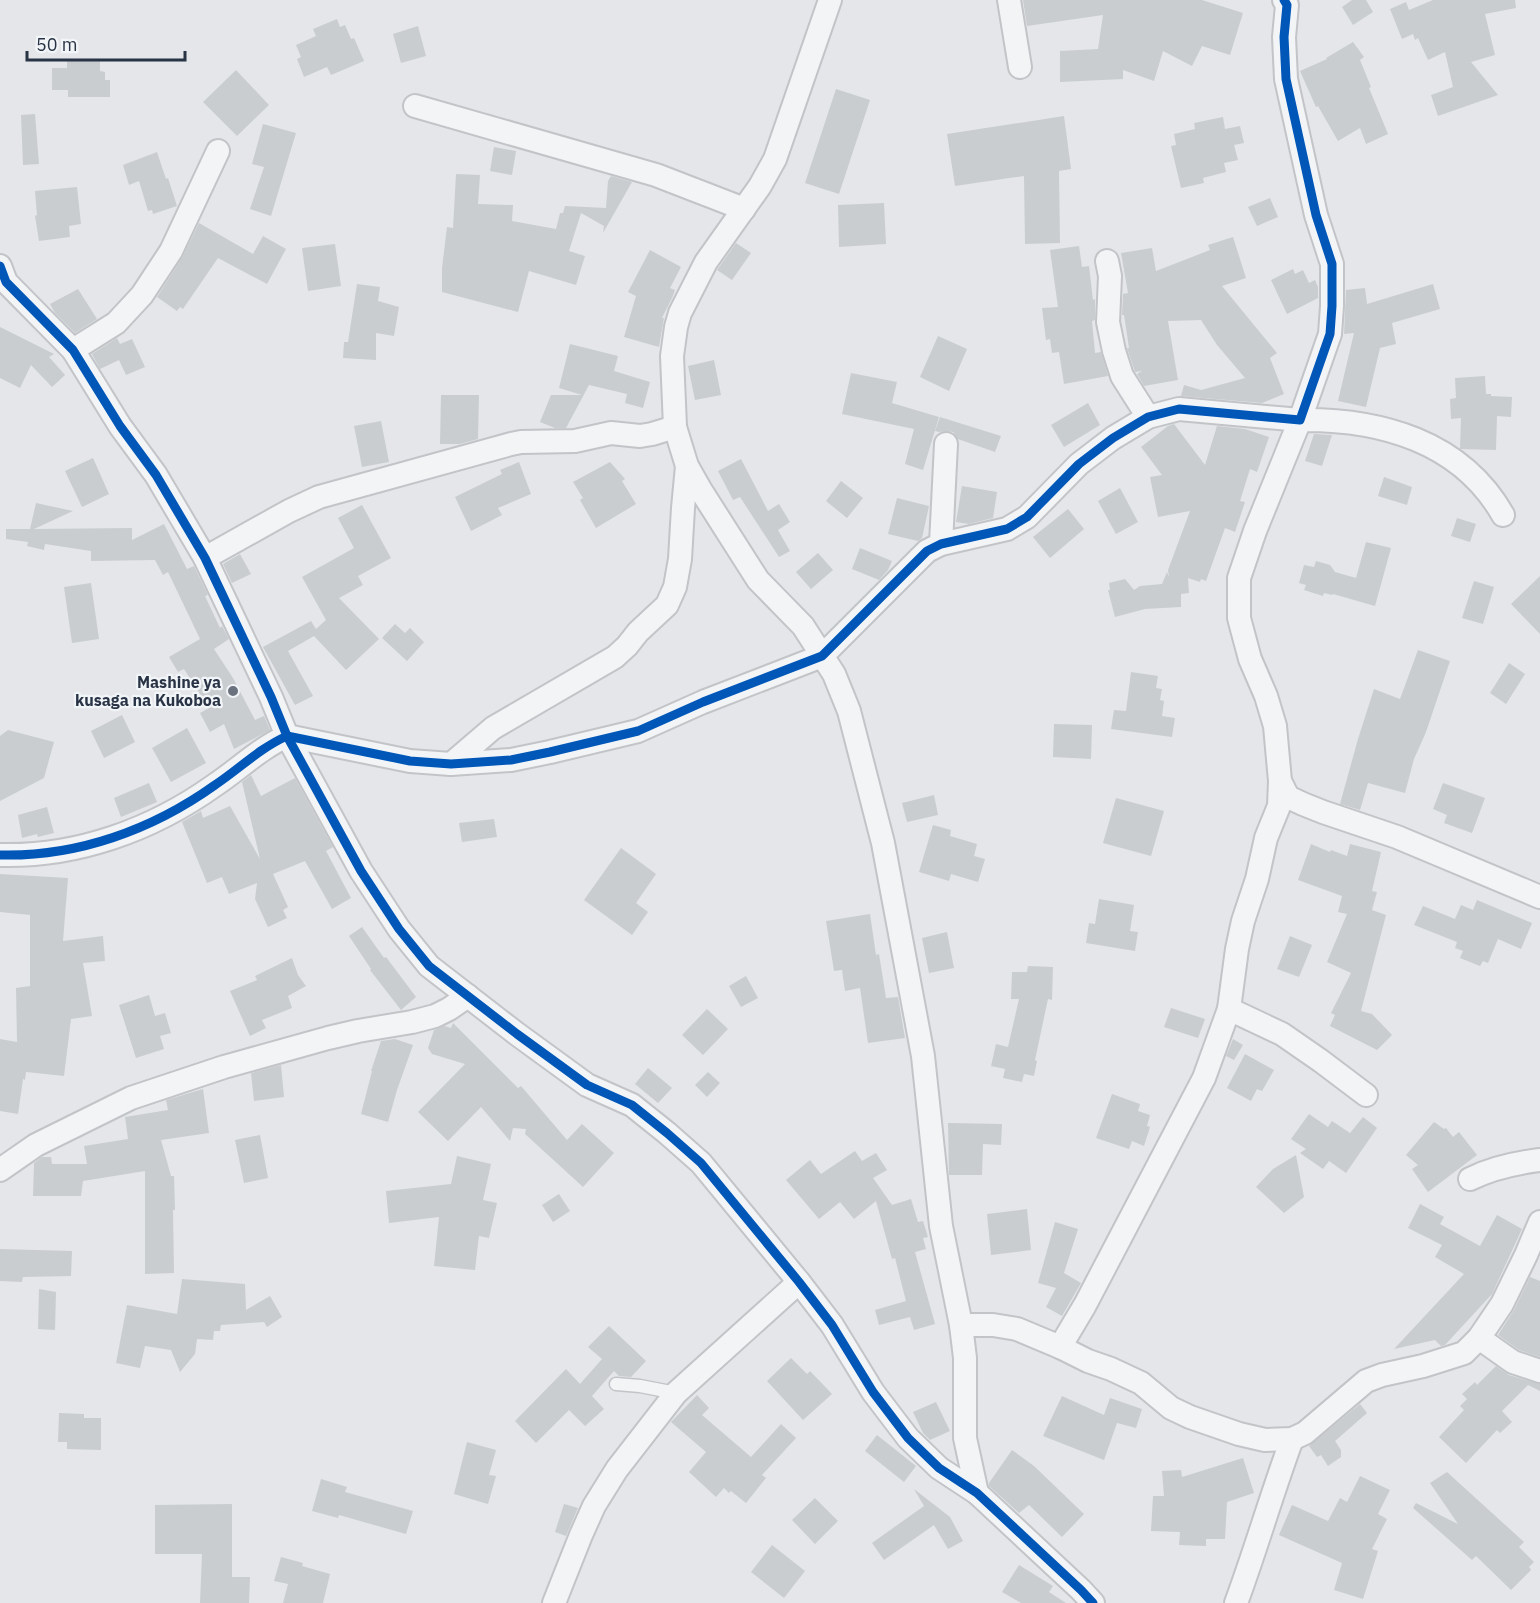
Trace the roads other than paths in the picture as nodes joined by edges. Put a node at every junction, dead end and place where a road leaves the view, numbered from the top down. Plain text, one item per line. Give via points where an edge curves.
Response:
1 (830, 0) edge
2 (1009, 0) edge
3 (1284, 0) edge
4 (1020, 67) dead end
5 (415, 106) dead end
6 (218, 151) dead end
7 (744, 209) junction
8 (1107, 261) dead end
9 (2, 277) edge
10 (73, 350) junction
11 (1148, 417) junction
12 (1300, 420) junction
13 (675, 427) junction
14 (946, 444) dead end
15 (687, 466) junction
16 (1503, 515) dead end
17 (941, 544) junction
18 (206, 558) junction
19 (822, 656) junction
20 (287, 736) junction
21 (451, 764) junction
22 (1280, 781) junction
23 (0, 855) edge
24 (1540, 897) edge
25 (468, 996) junction
26 (1229, 1009) junction
27 (1366, 1095) dead end
28 (1540, 1160) edge
29 (0, 1170) edge
30 (1470, 1179) dead end
31 (1540, 1222) edge
32 (799, 1282) junction
33 (961, 1325) junction
34 (1479, 1338) junction
35 (1060, 1347) junction
36 (1540, 1371) edge
37 (616, 1384) dead end
38 (676, 1393) junction
39 (1292, 1439) junction
40 (977, 1493) junction
41 (554, 1603) edge
42 (1093, 1603) edge
43 (1236, 1603) edge

1 - 7 street via 775,159
2 - 4 street
3 - 12 street via 1286,78 1313,205 1332,264 1330,334
5 - 7 street via 656,175
6 - 10 street via 171,251 142,295 116,323
7 - 13 street via 706,262 680,313 672,356
8 - 11 street via 1108,322 1114,351 1122,376
9 - 10 street
10 - 18 street via 120,426 156,474
11 - 12 street via 1179,409
11 - 17 street via 1078,464 1027,517 1007,529
12 - 16 street via 1349,421 1415,438 1479,482
12 - 22 street via 1239,578 1239,618 1275,726
13 - 15 street
13 - 18 street via 640,436 611,433 575,441 521,442 319,496
14 - 17 street
15 - 19 street via 758,580 803,626
15 - 21 street via 680,559 667,604 615,657 493,728
17 - 19 street via 927,551
18 - 20 street
19 - 21 street via 638,731 511,760
19 - 33 street via 849,711 883,843 922,1056 941,1226
20 - 21 street via 410,761
20 - 23 street via 273,742 213,787 152,822 96,843 58,851
20 - 25 street via 361,871 399,929 429,966
22 - 24 street via 1288,797 1303,804 1397,837
22 - 26 street via 1279,806 1243,921
25 - 29 street via 435,1016 328,1038 131,1098 36,1145
25 - 32 street via 587,1085 632,1105 668,1133 706,1169
26 - 27 street via 1282,1034
26 - 35 street via 1204,1078 1086,1305
28 - 30 street via 1500,1167
31 - 34 street via 1512,1285
32 - 38 street
32 - 40 street via 908,1438 939,1468
33 - 35 street via 1008,1327
33 - 40 street via 965,1438
34 - 36 street via 1513,1362
34 - 39 street via 1464,1353 1366,1381 1305,1433
35 - 39 street via 1141,1383 1171,1408 1190,1417 1265,1440
37 - 38 lane
38 - 41 street via 617,1469 594,1506
39 - 43 street
40 - 42 street

